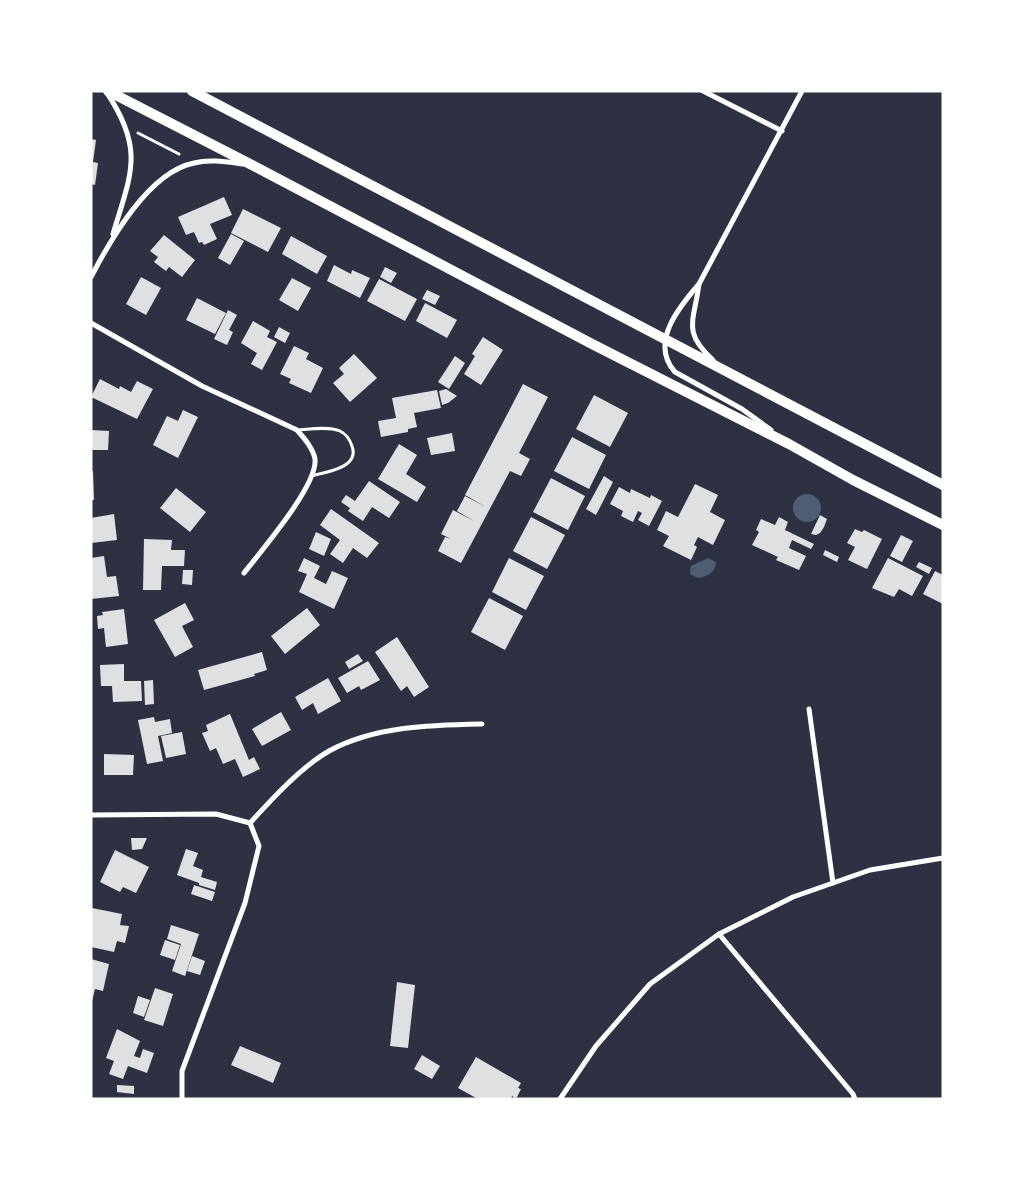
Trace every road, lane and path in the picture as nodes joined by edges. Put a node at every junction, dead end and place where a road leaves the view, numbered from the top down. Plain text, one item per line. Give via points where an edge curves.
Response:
1 (107, 91) edge
2 (192, 91) edge
3 (703, 91) edge
4 (802, 91) edge
5 (782, 131) junction
6 (138, 133) dead end
7 (179, 154) dead end
8 (252, 165) junction
9 (112, 237) junction
10 (91, 276) edge
11 (699, 284) junction
12 (91, 323) edge
13 (665, 339) junction
14 (725, 371) junction
15 (297, 430) junction
16 (789, 444) junction
17 (311, 476) junction
18 (943, 485) edge
19 (943, 525) edge
20 (244, 573) dead end
21 (809, 709) dead end
22 (482, 724) dead end
23 (91, 815) edge
24 (250, 823) junction
25 (943, 858) edge
26 (833, 883) junction
27 (719, 934) junction
28 (182, 1099) edge
29 (560, 1099) edge
30 (855, 1099) edge

1 - 8 main road
1 - 9 street via 129,135 132,157 129,180
2 - 13 main road
3 - 5 street
4 - 5 street
5 - 11 street
6 - 7 path
8 - 9 street via 213,161 194,162 179,168 158,182
8 - 16 main road
9 - 10 street
11 - 13 street via 678,312
11 - 14 street via 692,321 693,336 701,349
12 - 15 street via 202,386
13 - 14 main road
13 - 16 street via 667,362 675,372 742,409
14 - 18 main road
15 - 17 street via 307,441 315,459
15 - 17 lane via 340,431 348,437 353,448 353,457 347,465
16 - 19 main road
17 - 20 street via 302,495
21 - 26 street
22 - 24 street via 432,725 378,733 328,752 298,774
23 - 24 street via 216,814
24 - 28 street via 259,846 245,903 182,1071
25 - 26 street via 870,870
26 - 27 street via 793,897
27 - 29 street via 650,984 596,1046
27 - 30 street

